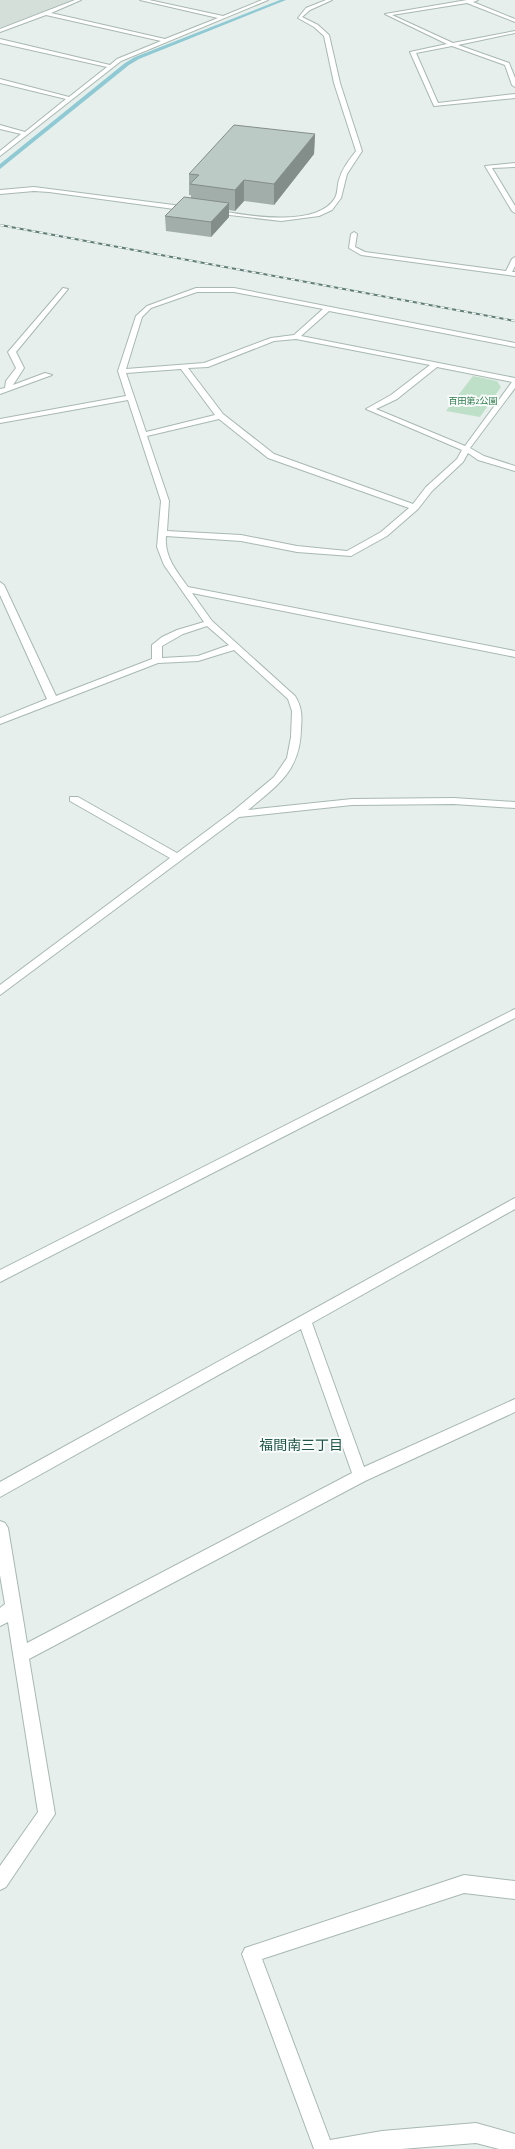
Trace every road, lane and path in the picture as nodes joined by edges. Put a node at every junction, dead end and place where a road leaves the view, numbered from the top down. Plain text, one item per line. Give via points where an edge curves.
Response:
1 (79, 0) edge
2 (142, 0) edge
3 (266, 0) edge
4 (330, 0) edge
5 (445, 0) edge
6 (476, 0) edge
7 (469, 2) junction
8 (454, 4) junction
9 (45, 13) junction
10 (222, 17) junction
11 (515, 21) edge
12 (0, 30) edge
13 (515, 32) edge
14 (0, 41) edge
15 (166, 41) junction
16 (452, 44) junction
17 (109, 66) junction
18 (0, 82) edge
19 (515, 85) edge
20 (515, 96) edge
21 (68, 98) junction
22 (0, 127) edge
23 (26, 134) junction
24 (0, 154) edge
25 (515, 165) edge
26 (0, 192) edge
27 (508, 199) junction
28 (515, 199) edge
29 (195, 210) edge
30 (203, 211) edge
31 (515, 211) edge
32 (354, 234) dead end
33 (515, 259) edge
34 (512, 274) edge
35 (65, 289) dead end
36 (327, 309) junction
37 (296, 337) junction
38 (515, 345) edge
39 (435, 365) junction
40 (183, 367) junction
41 (122, 371) junction
42 (48, 376) dead end
43 (515, 381) edge
44 (8, 389) junction
45 (0, 392) edge
46 (132, 397) junction
47 (220, 416) junction
48 (0, 421) edge
49 (144, 435) junction
50 (466, 449) junction
51 (515, 469) edge
52 (415, 507) junction
53 (163, 533) junction
54 (0, 586) edge
55 (185, 589) junction
56 (210, 623) junction
57 (236, 646) junction
58 (515, 654) edge
59 (157, 660) junction
60 (53, 700) junction
61 (0, 722) edge
62 (74, 799) dead end
63 (515, 805) edge
64 (236, 814) junction
65 (177, 858) junction
66 (0, 991) edge
67 (515, 1013) edge
68 (515, 1203) edge
69 (0, 1276) edge
70 (305, 1322) junction
71 (515, 1405) edge
72 (360, 1476) junction
73 (0, 1490) edge
74 (0, 1528) edge
75 (13, 1607) junction
76 (0, 1618) edge
77 (22, 1654) junction
78 (0, 1881) edge
79 (515, 1890) edge
80 (515, 2144) edge
81 (382, 2145) edge
82 (324, 2149) edge
83 (333, 2149) edge

1 - 9 street
2 - 10 street
3 - 10 street
4 - 30 street via 308,9 300,18 316,26 326,36 337,83 359,151 345,168 338,198 331,207 322,212 297,218 257,218
5 - 8 street
6 - 7 street
7 - 8 street
7 - 11 street
8 - 16 street via 387,14
9 - 12 street
9 - 15 street
10 - 15 street
13 - 16 street
14 - 17 street
15 - 17 street via 133,53
16 - 19 street via 507,64
16 - 20 street via 413,52 436,105
17 - 21 street
18 - 21 street
21 - 23 street
22 - 23 street
23 - 24 street
25 - 27 street via 488,166
26 - 29 street via 49,190
27 - 28 street
27 - 31 street
32 - 34 street via 352,248 363,254
33 - 34 street
35 - 44 street via 12,352 20,368 10,381
36 - 37 street
36 - 38 street
36 - 41 street via 234,290 196,290 149,307 139,316
37 - 39 street
37 - 40 street via 273,339 205,364
39 - 43 street
39 - 50 street via 394,397 370,409
40 - 41 street
40 - 47 street
41 - 46 street
42 - 44 street
43 - 50 street
44 - 45 street
46 - 48 street
46 - 49 street
47 - 49 street
47 - 52 street via 271,456
49 - 53 street via 165,501
50 - 51 street via 481,458
50 - 52 street via 460,460 429,489
52 - 53 street via 384,534 348,554 241,538
53 - 55 street via 161,547 168,565
54 - 60 street
55 - 56 street
55 - 58 street
56 - 57 street
56 - 59 street via 165,638 157,645
57 - 59 street via 195,660
57 - 64 street via 292,698 297,711 292,758 278,779
59 - 60 street
60 - 61 street
62 - 65 street
63 - 64 street via 454,801 352,802
64 - 65 street
65 - 66 street
67 - 69 street
68 - 70 street
70 - 72 street
70 - 73 street
71 - 72 street
72 - 77 street
74 - 75 street
75 - 76 street
75 - 77 street
77 - 78 street via 47,1814
79 - 82 street via 464,1884 251,1954
80 - 81 street via 476,2133
81 - 83 street

